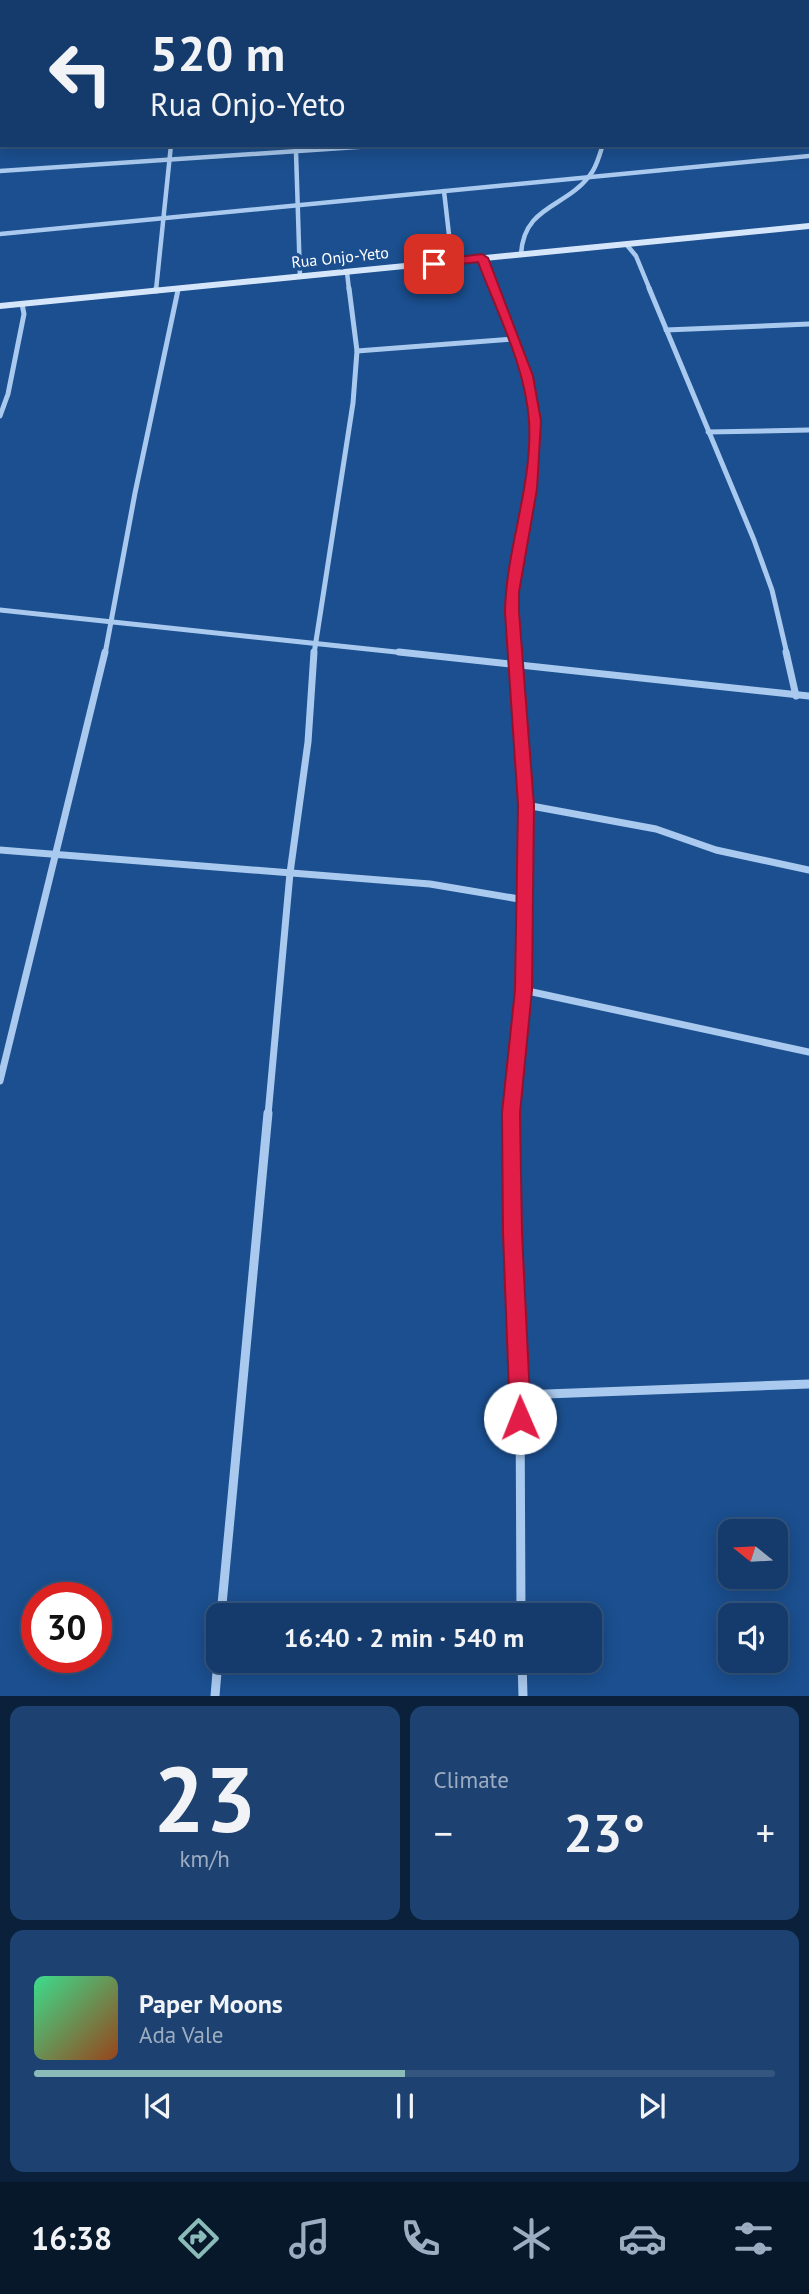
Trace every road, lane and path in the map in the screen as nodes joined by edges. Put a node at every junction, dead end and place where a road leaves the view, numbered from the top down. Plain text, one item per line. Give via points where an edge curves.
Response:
1 (171, 147) edge
2 (361, 147) edge
3 (602, 147) edge
4 (296, 152) junction
5 (809, 156) edge
6 (168, 160) junction
7 (0, 171) edge
8 (590, 176) junction
9 (444, 191) junction
10 (296, 205) junction
11 (163, 219) junction
12 (809, 226) edge
13 (0, 234) edge
14 (626, 244) junction
15 (521, 254) junction
16 (482, 258) junction
17 (452, 261) junction
18 (347, 272) junction
19 (300, 277) junction
20 (178, 290) junction
21 (156, 292) junction
22 (22, 304) junction
23 (0, 306) edge
24 (809, 324) edge
25 (666, 330) junction
26 (512, 339) junction
27 (357, 351) junction
28 (0, 416) edge
29 (809, 430) edge
30 (708, 432) junction
31 (0, 610) edge
32 (113, 621) junction
33 (315, 643) junction
34 (517, 667) junction
35 (796, 695) junction
36 (809, 696) edge
37 (526, 805) junction
38 (0, 850) edge
39 (57, 854) junction
40 (809, 870) edge
41 (290, 873) junction
42 (525, 900) junction
43 (523, 990) junction
44 (809, 1052) edge
45 (0, 1081) edge
46 (809, 1384) edge
47 (520, 1395) junction
48 (222, 1603) edge
49 (521, 1603) edge
50 (217, 1673) edge
51 (522, 1673) edge
52 (215, 1696) edge
53 (523, 1696) edge

1 - 6 street
2 - 4 street
3 - 8 street
4 - 6 street
4 - 10 street
5 - 8 street
6 - 7 street
6 - 11 street
8 - 9 street
8 - 15 street via 542,211 523,235
9 - 10 street
9 - 17 street
10 - 11 street
10 - 19 street
11 - 13 street
11 - 21 street
12 - 14 main road, Rua Onjo-Yeto
14 - 15 main road, Rua Onjo-Yeto
14 - 25 street via 636,256
15 - 16 main road, Rua Onjo-Yeto
16 - 17 main road, Rua Onjo-Yeto
16 - 26 street
17 - 18 main road, Rua Onjo-Yeto
18 - 19 main road, Rua Onjo-Yeto
18 - 27 street
19 - 20 main road, Rua Onjo-Yeto
20 - 21 main road, Rua Onjo-Yeto
20 - 32 street
21 - 22 main road, Rua Onjo-Yeto
22 - 23 main road, Rua Onjo-Yeto
22 - 28 street via 24,314
24 - 25 street
25 - 30 street
26 - 27 street
26 - 34 street via 527,376 535,421 531,489 512,592 511,633
27 - 33 street via 354,403
29 - 30 street
30 - 35 street via 772,590
31 - 32 street
32 - 33 street
32 - 39 street
33 - 34 street
33 - 41 street via 308,742
34 - 35 street
34 - 37 street
35 - 36 street
37 - 40 street via 656,829 716,850
37 - 42 street
38 - 39 street
39 - 41 street
39 - 45 street
41 - 42 street via 430,884
41 - 48 street
42 - 43 street
43 - 44 street
43 - 47 street via 511,1113
46 - 47 street
47 - 49 street
50 - 52 street
51 - 53 street

